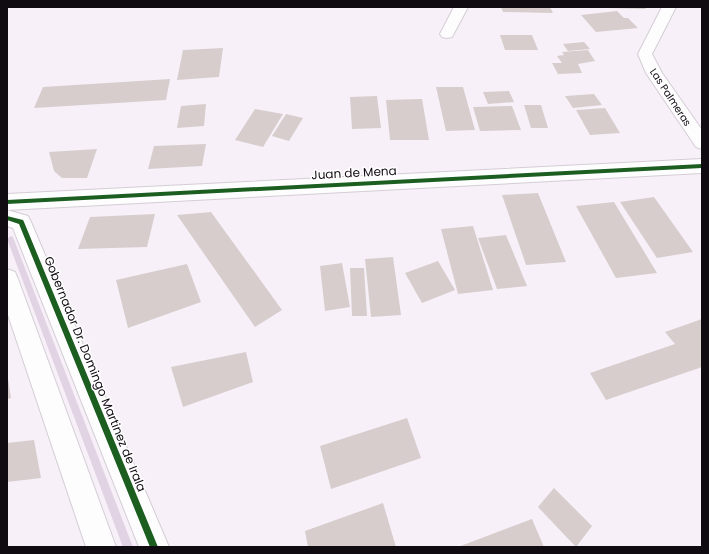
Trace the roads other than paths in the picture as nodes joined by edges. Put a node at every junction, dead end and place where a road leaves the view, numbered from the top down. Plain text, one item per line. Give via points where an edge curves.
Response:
1 (461, 7) edge
2 (670, 7) edge
3 (447, 34) dead end
4 (702, 143) edge
5 (702, 166) edge
6 (7, 202) edge
7 (7, 218) edge
8 (7, 279) edge
9 (101, 547) edge
10 (154, 547) edge

1 - 3 street
2 - 4 street, Las Palmeras via 650,40 645,54 654,73
5 - 6 street, Juan de Mena
7 - 10 street, Gobernador Dr. Domingo Martinez de Irala via 21,222
8 - 9 street

